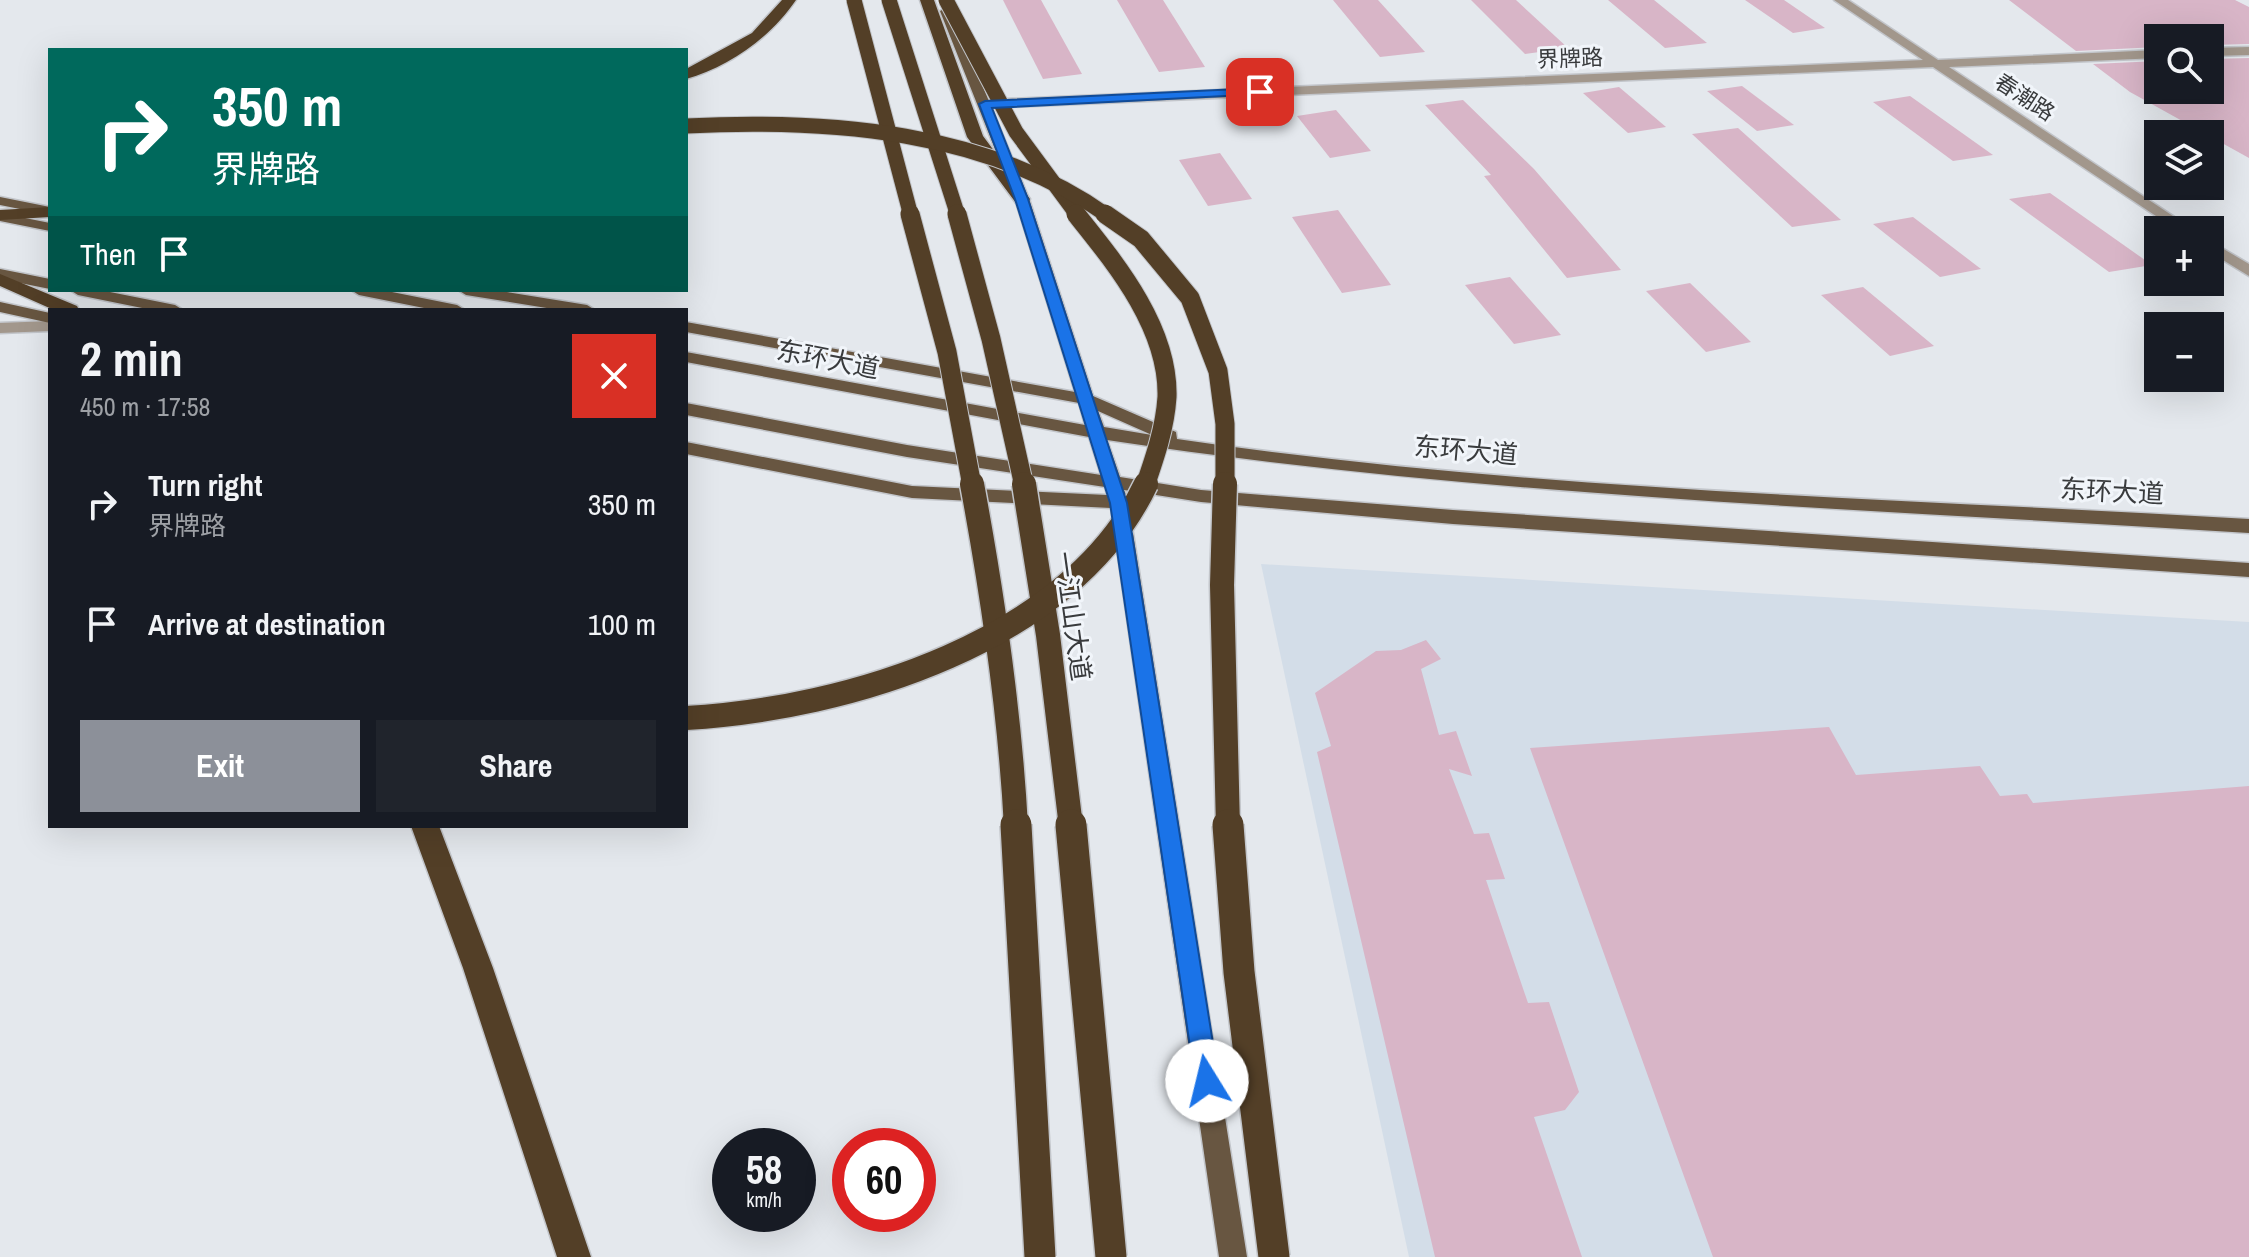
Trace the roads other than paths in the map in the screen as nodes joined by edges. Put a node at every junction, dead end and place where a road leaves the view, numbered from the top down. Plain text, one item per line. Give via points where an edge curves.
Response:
1 (789, 0) edge
2 (854, 0) edge
3 (889, 0) edge
4 (927, 0) edge
5 (944, 0) edge
6 (1840, 0) edge
7 (2249, 51) edge
8 (2224, 52) edge
9 (2144, 54) edge
10 (1931, 62) junction
11 (688, 74) edge
12 (985, 104) junction
13 (688, 126) edge
14 (1022, 199) junction
15 (0, 201) edge
16 (48, 212) edge
17 (48, 212) edge
18 (0, 216) edge
19 (2166, 216) edge
20 (48, 227) edge
21 (2224, 254) edge
22 (2249, 271) edge
23 (0, 276) edge
24 (48, 284) edge
25 (88, 292) edge
26 (369, 292) edge
27 (478, 292) edge
28 (0, 307) edge
29 (66, 308) edge
30 (165, 308) edge
31 (447, 308) edge
32 (575, 308) edge
33 (48, 318) edge
34 (48, 326) edge
35 (688, 327) edge
36 (0, 328) edge
37 (688, 357) edge
38 (1085, 399) junction
39 (688, 409) edge
40 (1096, 432) junction
41 (1196, 447) junction
42 (688, 448) edge
43 (1113, 482) junction
44 (1201, 496) junction
45 (1119, 503) junction
46 (2249, 526) edge
47 (2249, 570) edge
48 (688, 718) edge
49 (426, 828) edge
50 (574, 1257) edge
51 (1040, 1257) edge
52 (1111, 1257) edge
53 (1233, 1257) edge
54 (1274, 1257) edge

1 - 11 highway via 760,33
2 - 51 highway, bridge via 947,352 985,552 1014,786
3 - 52 highway, 一江山大道, bridge via 943,157 992,345 1034,544 1067,776
4 - 14 highway, bridge via 975,137
5 - 12 main road
5 - 48 highway, bridge via 1025,146 1120,274 1158,344 1167,404 1157,458 1142,494 1101,552 1055,592 992,633 947,657 844,695
6 - 10 street, 春潮路
7 - 8 street
9 - 10 street, 界牌路
10 - 12 street, 界牌路
10 - 19 street, 春潮路
12 - 14 main road
13 - 54 highway, bridge via 837,126 943,142 1003,160 1058,184 1105,213 1151,251 1193,304 1218,370 1224,417 1227,803 1239,980
14 - 38 main road
15 - 16 main road
17 - 18 highway
18 - 20 main road
21 - 22 street
23 - 24 main road
23 - 29 highway
25 - 30 main road
26 - 31 main road
27 - 32 main road
28 - 33 main road
34 - 36 street
35 - 38 main road
37 - 40 main road, 东环大道
38 - 40 main road
38 - 41 main road
39 - 43 main road via 907,451
40 - 41 main road, 东环大道
40 - 43 main road
41 - 46 main road, 东环大道 via 1481,479
42 - 45 main road via 912,492
43 - 44 main road
43 - 45 main road
44 - 45 main road
44 - 47 main road
45 - 53 main road
49 - 50 highway

